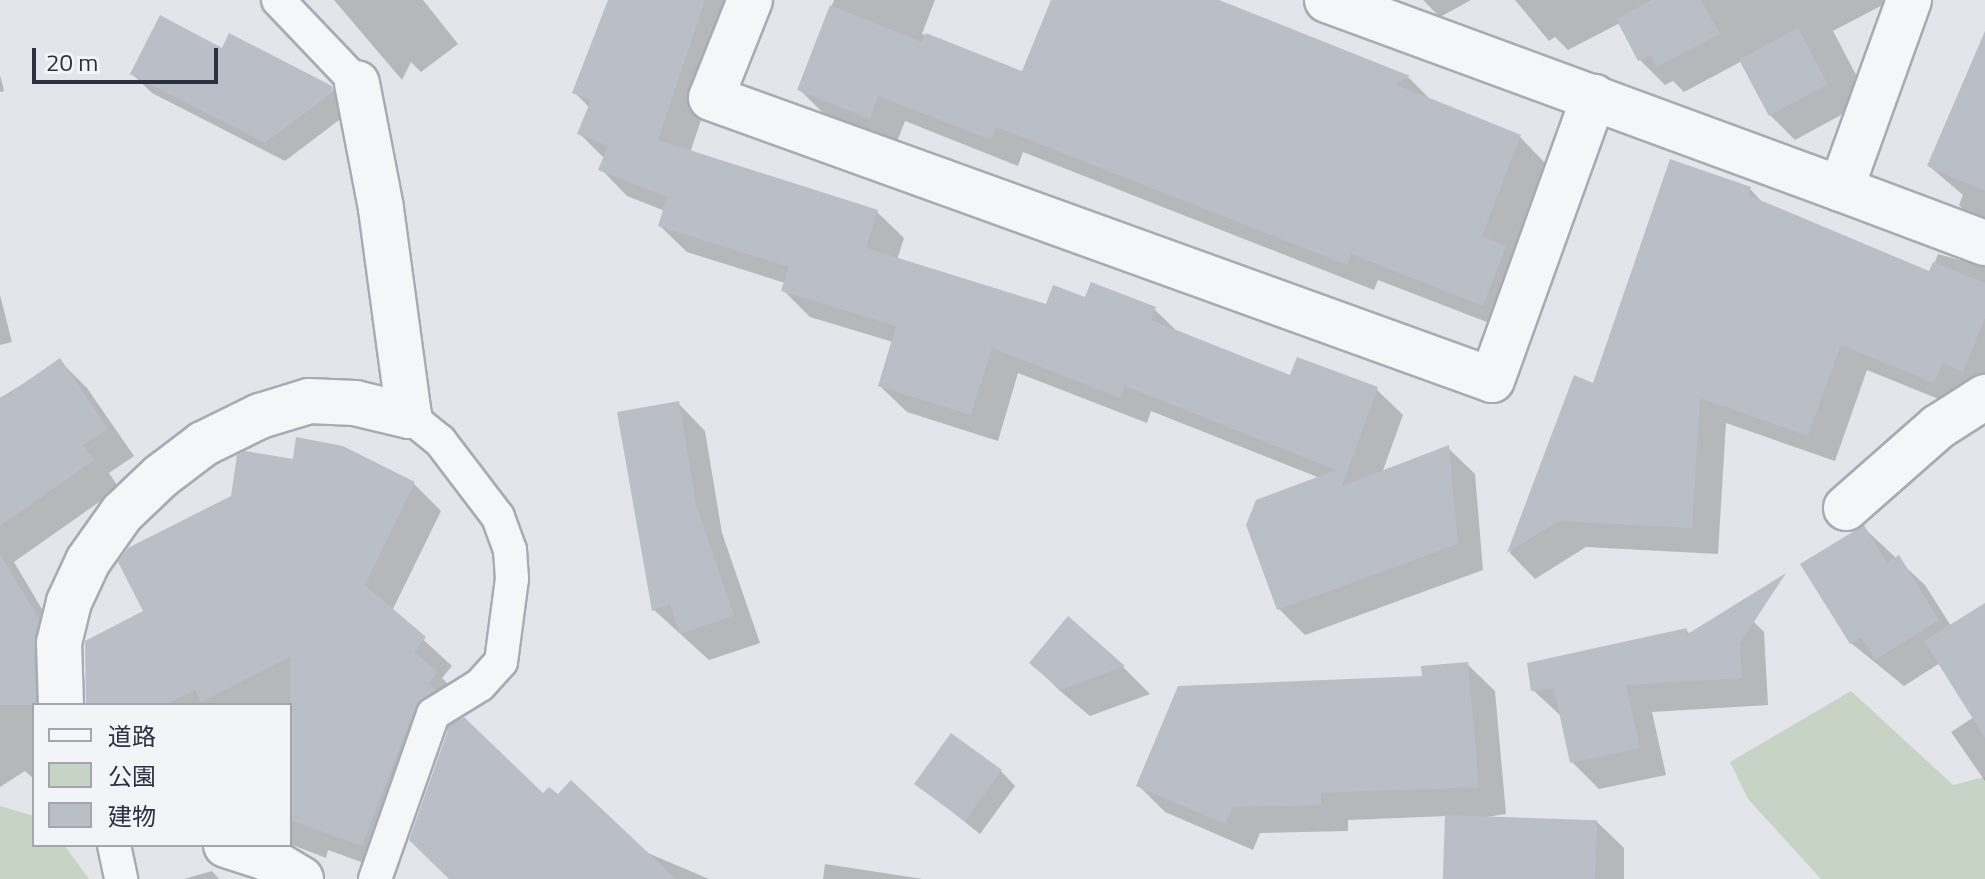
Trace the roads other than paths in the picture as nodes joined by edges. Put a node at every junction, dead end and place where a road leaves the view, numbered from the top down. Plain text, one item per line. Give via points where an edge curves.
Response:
1 (278, 0) edge
2 (750, 0) edge
3 (1327, 0) edge
4 (1909, 0) edge
5 (357, 83) joint
6 (1594, 97) junction
7 (1841, 189) junction
8 (1985, 243) edge
9 (1985, 397) edge
10 (409, 416) junction
11 (1846, 508) dead end
12 (61, 703) edge
13 (114, 847) edge
14 (232, 847) edge
15 (121, 879) edge
16 (301, 879) edge
17 (375, 879) edge

1 - 5 lane
2 - 6 street via 711,98 1492,380
3 - 6 street
4 - 7 street
5 - 10 street via 381,208
6 - 7 street
7 - 8 street
9 - 11 street via 1938,427
10 - 12 street via 355,403 309,401 260,416 203,444 161,476 122,513 88,561 69,602 59,643
10 - 17 lane via 440,441 498,517 510,550 512,579 501,662 480,685 433,714
13 - 15 lane
14 - 16 street via 264,857

